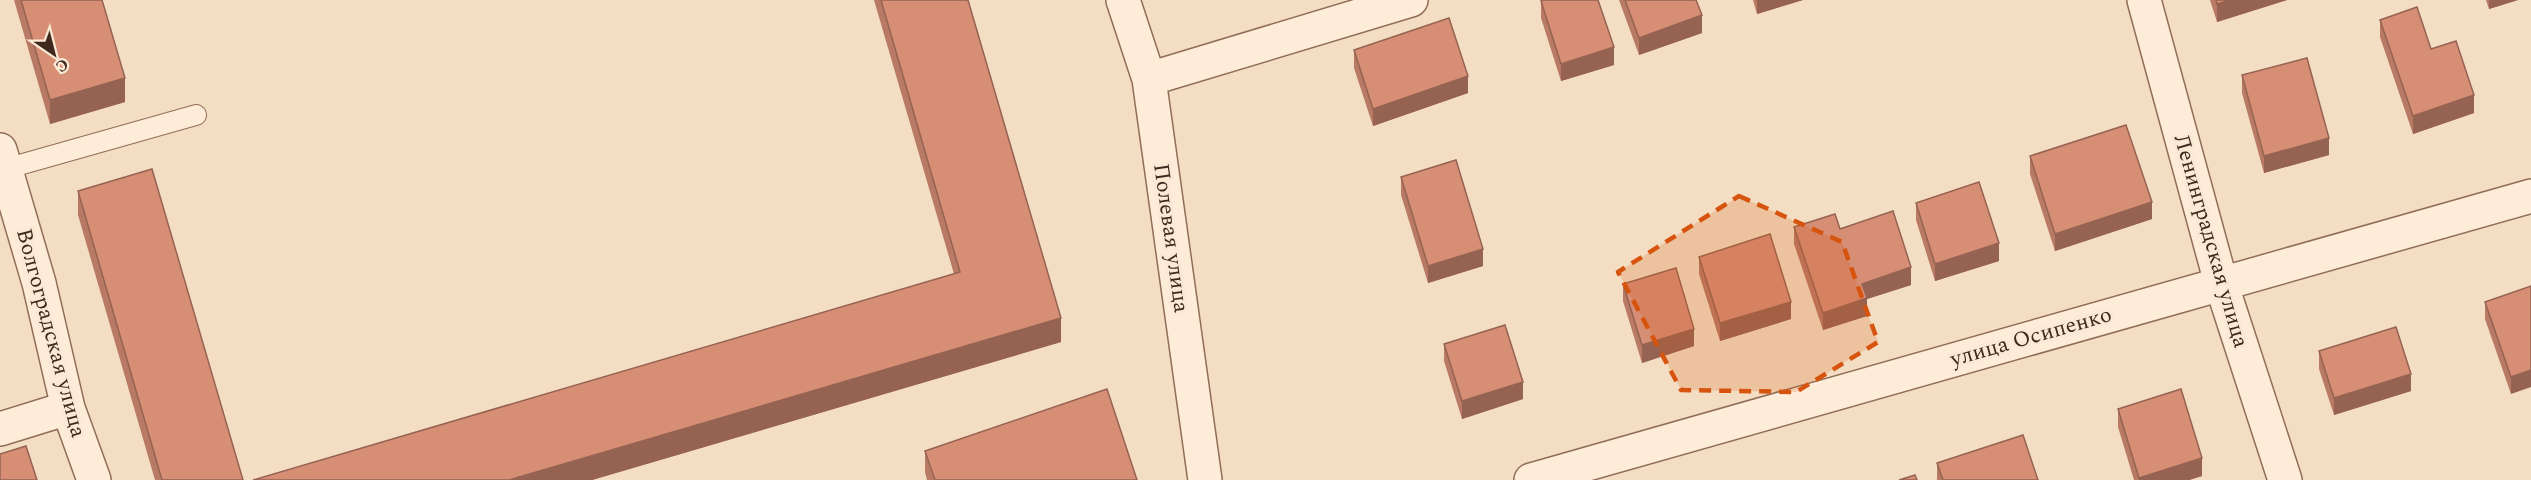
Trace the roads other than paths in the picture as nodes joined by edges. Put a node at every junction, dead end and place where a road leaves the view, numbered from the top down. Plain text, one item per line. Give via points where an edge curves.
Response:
1 (1123, 0) edge
2 (1411, 0) edge
3 (2144, 0) edge
4 (1149, 79) junction
5 (196, 115) dead end
6 (3, 159) edge
7 (2531, 196) edge
8 (2221, 283) junction
9 (68, 408) junction
10 (0, 429) edge
11 (94, 480) edge
12 (1205, 480) edge
13 (1531, 480) edge
14 (2285, 480) edge

1 - 4 street, Полевая улица
2 - 4 street
3 - 8 street, Ленинградская улица
4 - 12 street, Полевая улица
5 - 6 lane
6 - 9 street, Волгоградская улица via 39,283
7 - 8 street, улица Осипенко
8 - 13 street, улица Осипенко
8 - 14 street, Ленинградская улица
9 - 10 street
9 - 11 street, Волгоградская улица

